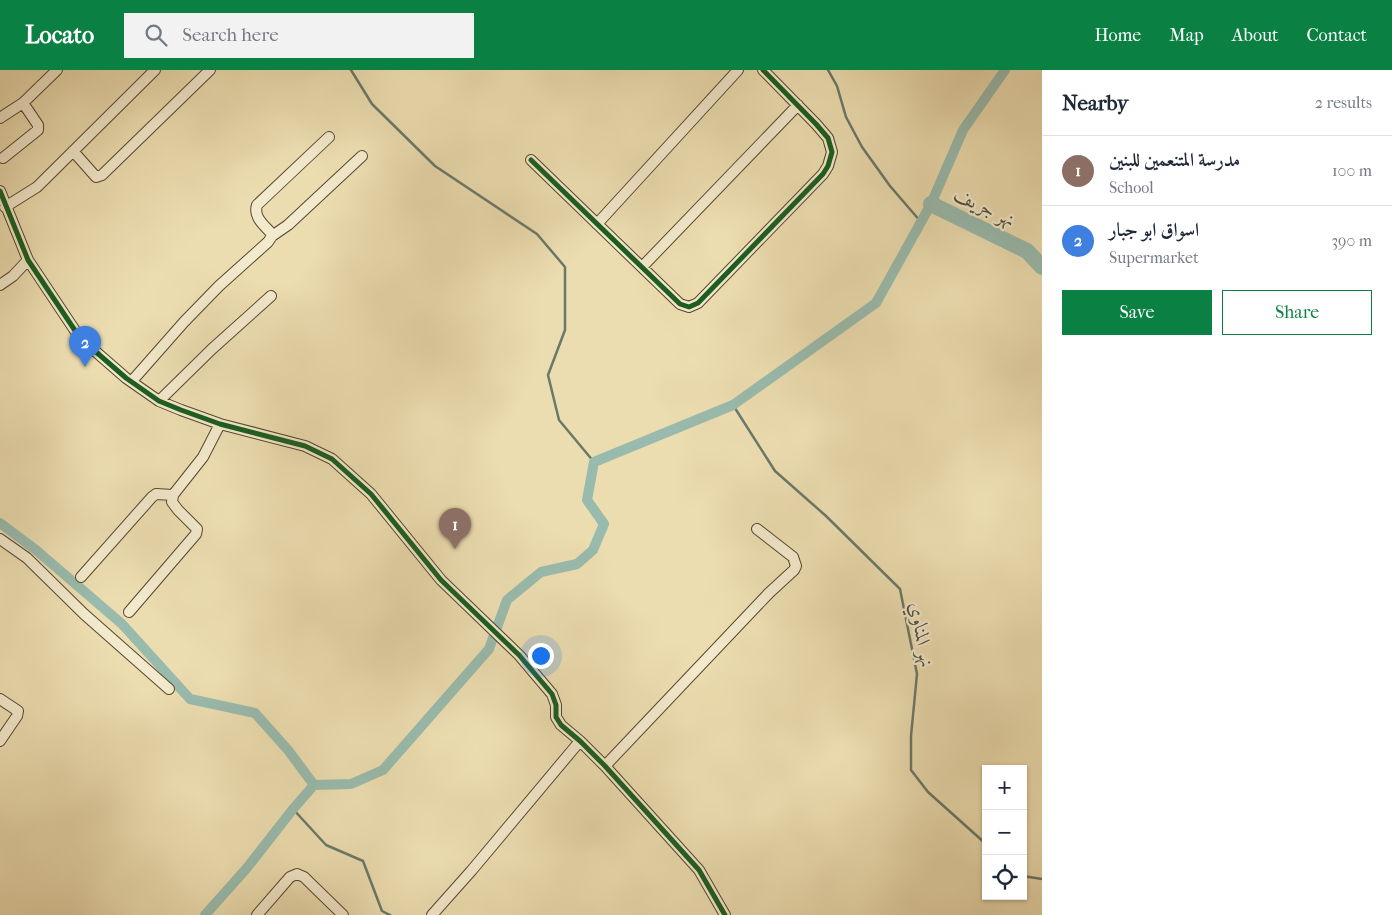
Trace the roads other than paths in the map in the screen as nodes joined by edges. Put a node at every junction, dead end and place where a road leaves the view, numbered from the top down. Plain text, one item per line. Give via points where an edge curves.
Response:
1 (57, 70) edge
2 (155, 70) edge
3 (210, 70) edge
4 (738, 70) edge
5 (763, 70) edge
6 (23, 103) junction
7 (798, 105) junction
8 (0, 118) edge
9 (329, 137) dead end
10 (73, 151) junction
11 (362, 156) dead end
12 (3, 158) dead end
13 (531, 160) dead end
14 (0, 191) edge
15 (5, 207) junction
16 (597, 224) junction
17 (272, 236) junction
18 (28, 260) junction
19 (642, 267) junction
20 (0, 285) edge
21 (271, 296) dead end
22 (132, 381) junction
23 (159, 401) junction
24 (220, 424) junction
25 (173, 495) junction
26 (756, 529) dead end
27 (0, 539) edge
28 (81, 577) dead end
29 (129, 612) dead end
30 (169, 689) dead end
31 (0, 699) edge
32 (0, 741) edge
33 (580, 741) junction
34 (605, 766) junction
35 (257, 915) edge
36 (343, 915) edge
37 (432, 915) edge
38 (725, 915) edge

1 - 6 street
2 - 10 street
3 - 10 street via 102,175 96,177 92,174
4 - 16 street
5 - 7 street
6 - 8 street
6 - 12 street via 38,124 38,130
7 - 19 street
7 - 19 street via 828,138 832,152 823,174 698,303 689,307 680,304
9 - 17 street via 257,205 257,217
10 - 15 street via 36,187
11 - 17 street
13 - 16 street
14 - 15 street
15 - 18 street
16 - 19 street
17 - 22 street via 184,322
18 - 20 street
18 - 22 street via 80,338
21 - 23 street
22 - 23 street
23 - 24 street
24 - 25 street via 203,457
24 - 33 street via 305,446 332,459 371,494 441,580 525,662 552,694 556,717 561,725
25 - 28 street via 156,494 152,497
25 - 29 street via 172,502 197,529 196,534
26 - 34 street via 793,557 796,566
27 - 30 street via 27,558 84,614
31 - 32 street via 18,711
33 - 34 street
33 - 37 street
34 - 38 street via 699,870
35 - 36 street via 297,874

